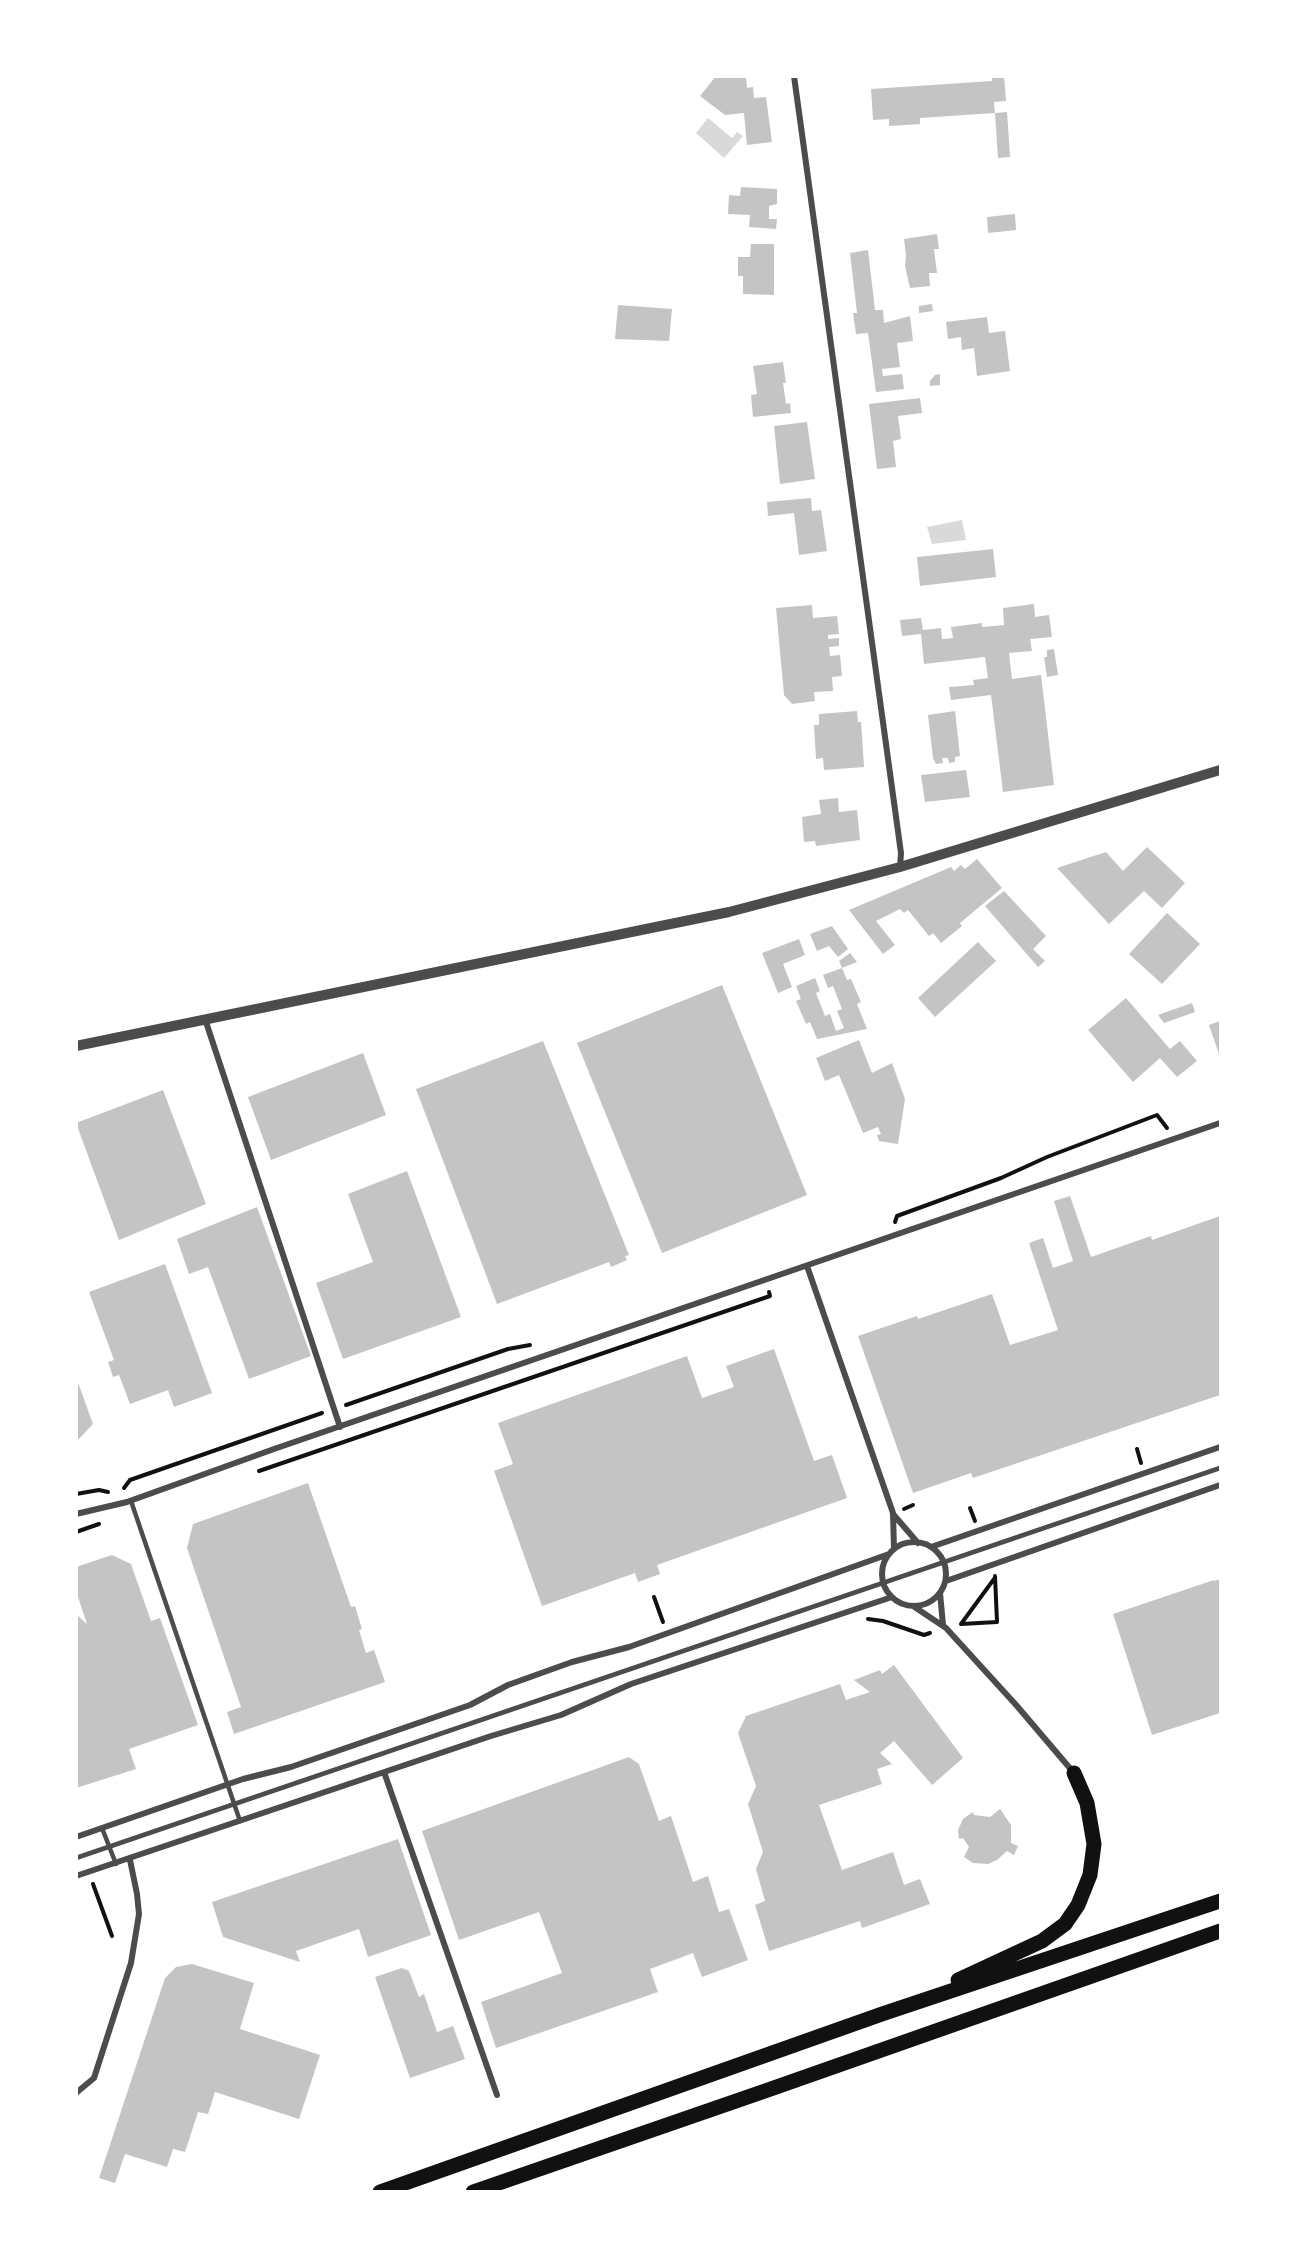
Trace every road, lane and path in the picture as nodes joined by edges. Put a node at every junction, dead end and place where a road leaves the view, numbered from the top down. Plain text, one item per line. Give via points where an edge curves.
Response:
1 (794, 76) edge
2 (1221, 770) edge
3 (900, 867) junction
4 (205, 1019) junction
5 (76, 1046) edge
6 (1221, 1123) edge
7 (1169, 1129) dead end
8 (886, 1225) dead end
9 (807, 1266) junction
10 (766, 1279) junction
11 (538, 1344) dead end
12 (335, 1409) junction
13 (340, 1426) junction
14 (1221, 1447) edge
15 (1221, 1468) edge
16 (258, 1471) dead end
17 (1221, 1485) edge
18 (76, 1494) edge
19 (131, 1501) junction
20 (893, 1513) junction
21 (76, 1514) edge
22 (106, 1522) dead end
23 (76, 1532) edge
24 (918, 1542) junction
25 (931, 1546) junction
26 (892, 1552) junction
27 (944, 1562) junction
28 (1005, 1574) dead end
29 (946, 1581) junction
30 (883, 1582) junction
31 (940, 1593) junction
32 (892, 1597) junction
33 (913, 1606) junction
34 (961, 1624) dead end
35 (943, 1625) junction
36 (384, 1772) junction
37 (1074, 1773) joint
38 (227, 1785) junction
39 (234, 1805) junction
40 (240, 1821) junction
41 (102, 1828) junction
42 (76, 1837) edge
43 (110, 1848) junction
44 (76, 1858) edge
45 (130, 1860) junction
46 (116, 1864) junction
47 (89, 1873) junction
48 (76, 1876) edge
49 (1221, 1901) edge
50 (1221, 1931) edge
51 (112, 1936) dead end
52 (882, 2014) junction
53 (76, 2092) edge
54 (497, 2095) dead end
55 (380, 2192) edge
56 (473, 2192) edge

1 - 3 street
2 - 3 street
3 - 4 street via 729,912
4 - 5 street
4 - 12 street
6 - 9 street
7 - 8 path via 1157,1115 897,1215 896,1222
9 - 10 street
9 - 20 street
10 - 13 street
10 - 16 path via 770,1296
11 - 12 path via 508,1349
12 - 13 street
12 - 18 path via 130,1480 125,1488
13 - 19 street
14 - 25 street
15 - 27 lane
17 - 29 street
19 - 21 street
19 - 38 lane
20 - 24 street
20 - 26 street
22 - 23 path
24 - 25 street
24 - 26 street
25 - 27 street
26 - 30 street via 884,1563
26 - 38 street via 629,1647 508,1685 470,1705
27 - 29 street
27 - 30 lane
28 - 34 path via 995,1578
29 - 31 street
30 - 32 street
30 - 39 lane
31 - 33 street via 930,1602
31 - 35 street
32 - 33 street
32 - 36 street via 632,1684 561,1715
33 - 35 street
35 - 37 street
36 - 40 street
36 - 54 street
37 - 52 highway via 1087,1803 1094,1844 1090,1875 1065,1924 1042,1941
38 - 39 lane
38 - 41 street
39 - 40 lane
39 - 43 lane
40 - 45 street
41 - 42 street
41 - 43 lane
43 - 44 lane
43 - 46 lane
45 - 46 street
45 - 53 street via 139,1914 134,1952 94,2078
46 - 47 street
47 - 48 street
47 - 51 path
49 - 52 highway
50 - 56 highway
52 - 55 highway

